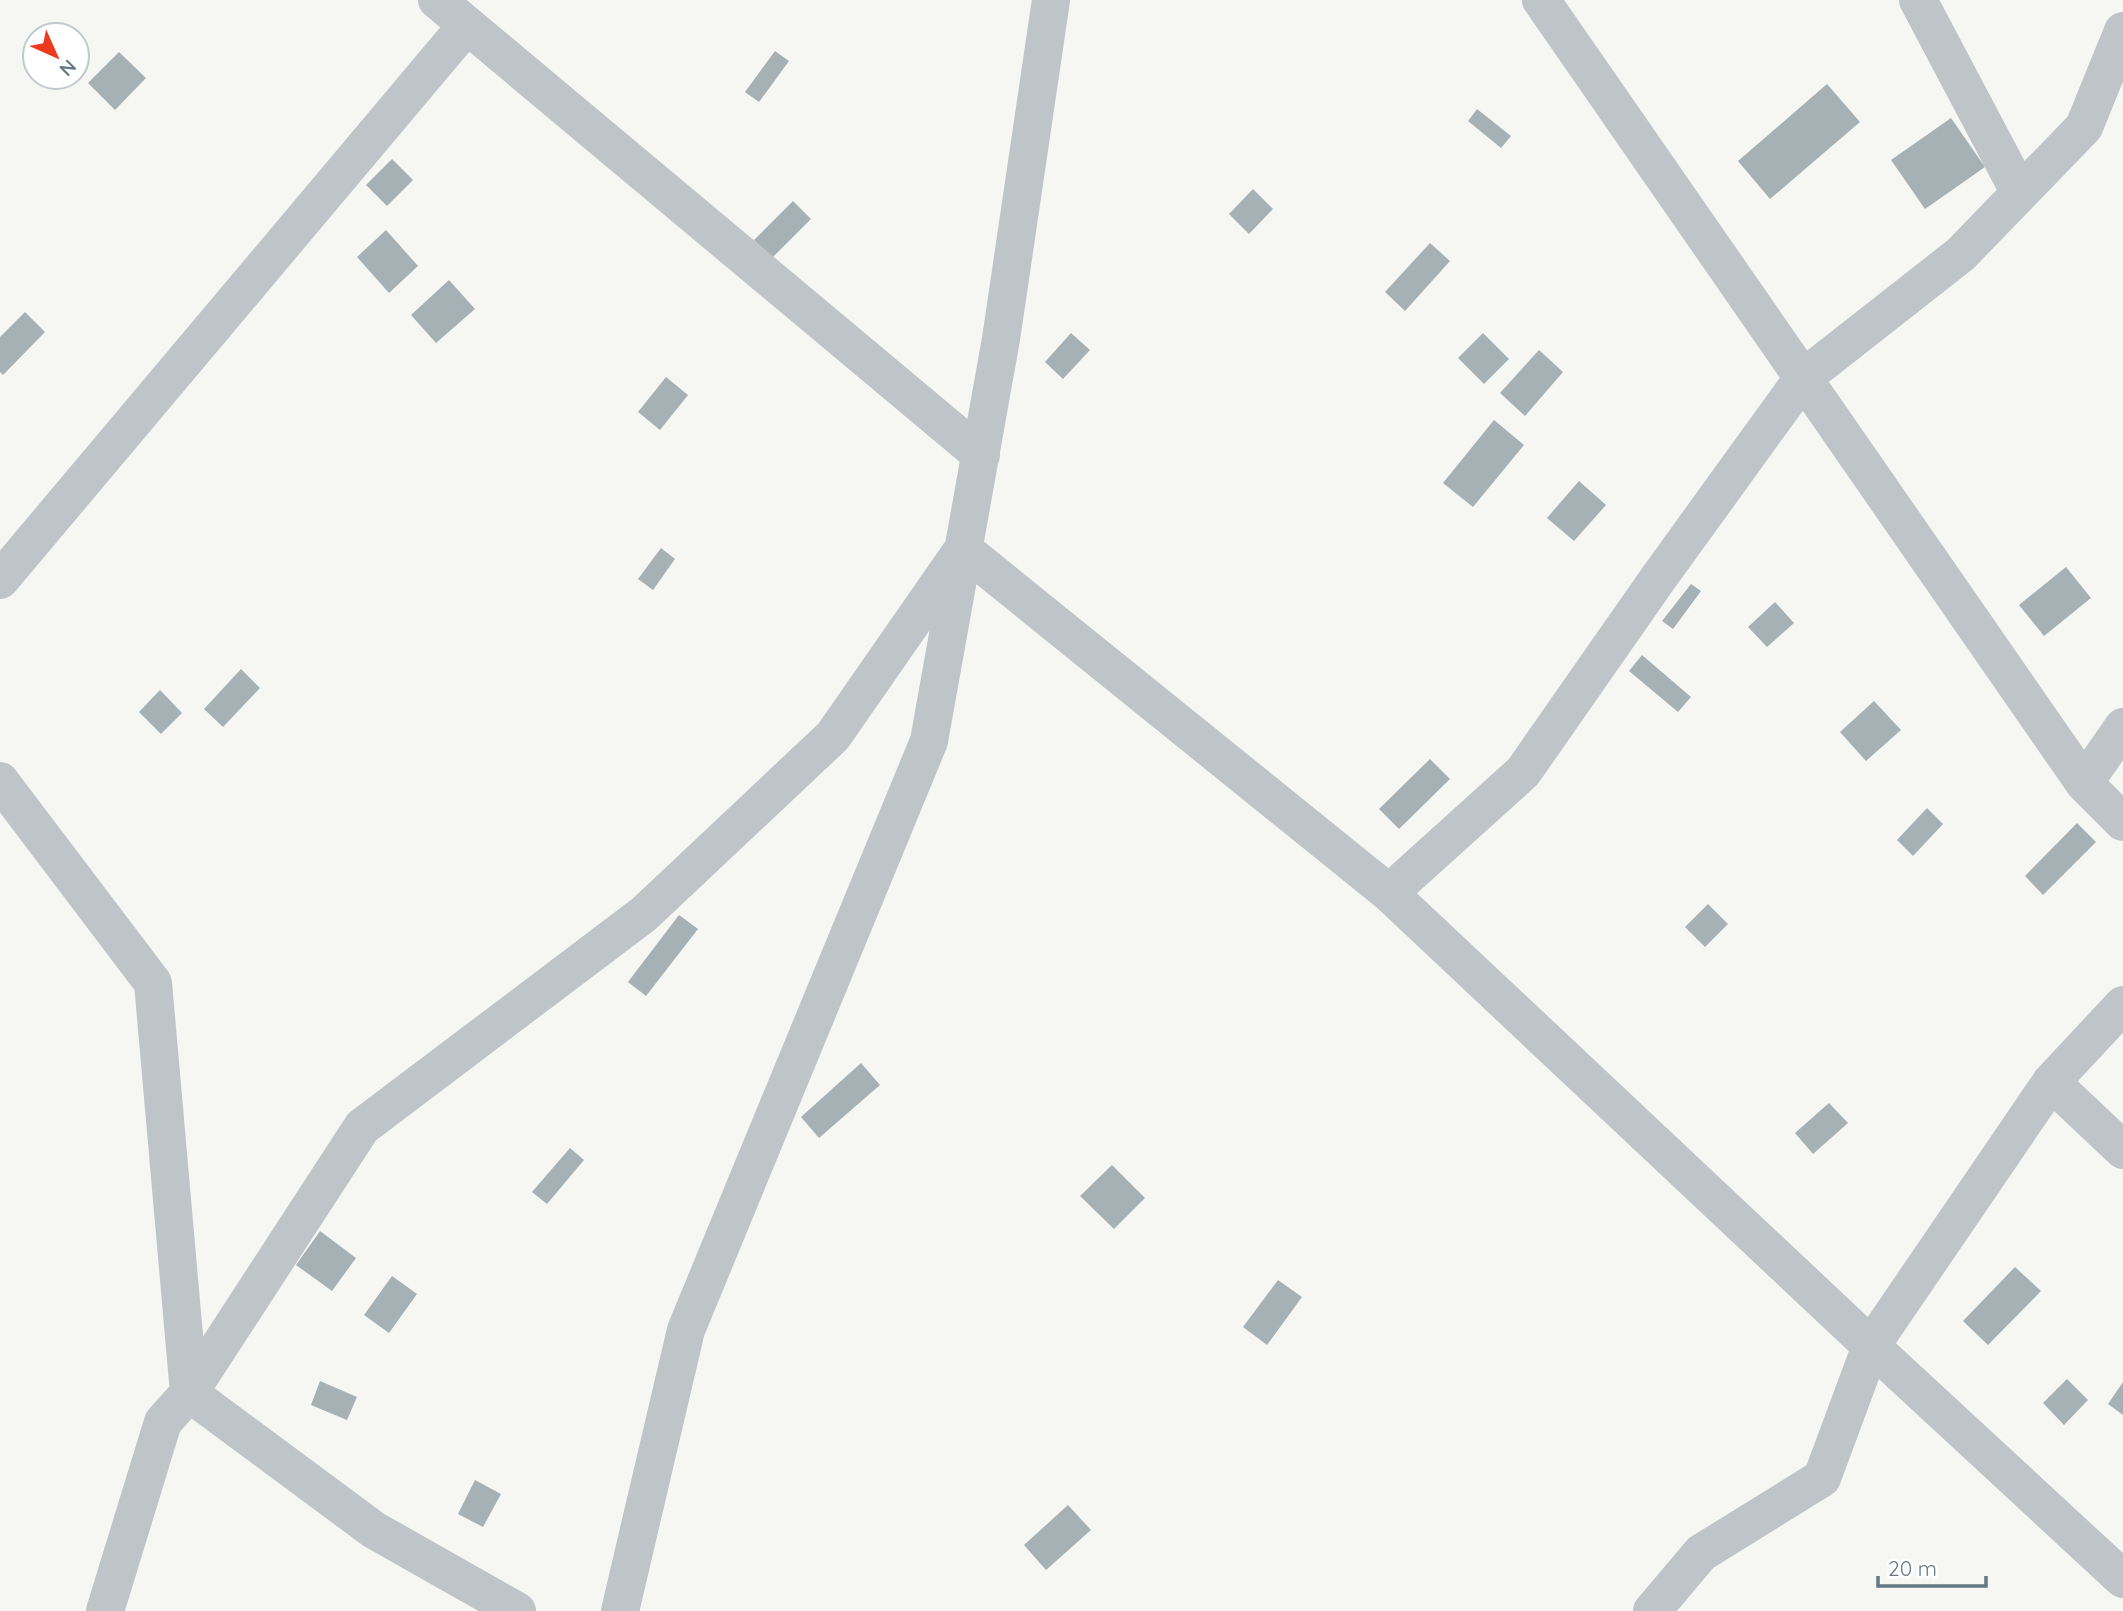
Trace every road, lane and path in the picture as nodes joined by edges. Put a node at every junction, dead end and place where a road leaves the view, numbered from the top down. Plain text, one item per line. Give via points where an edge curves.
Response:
1 (437, 0) edge
2 (1051, 0) edge
3 (1541, 0) edge
4 (1918, 0) edge
5 (467, 25) junction
6 (2123, 31) edge
7 (2020, 193) junction
8 (1803, 378) junction
9 (981, 454) junction
10 (963, 550) junction
11 (0, 580) edge
12 (2123, 727) edge
13 (0, 780) edge
14 (2084, 783) junction
15 (2123, 822) edge
16 (1389, 893) junction
17 (2123, 1005) edge
18 (2051, 1082) junction
19 (2123, 1150) edge
20 (1871, 1346) junction
21 (189, 1393) junction
22 (2123, 1579) edge
23 (105, 1611) edge
24 (517, 1611) edge
25 (620, 1611) edge
26 (1652, 1611) edge

1 - 5 street
2 - 9 street
3 - 8 street
4 - 7 street
5 - 9 street
5 - 11 street
6 - 7 street via 2084,127
7 - 8 street via 1961,254
8 - 14 street
8 - 16 street via 1523,772
9 - 10 street
10 - 16 street
10 - 21 street via 833,736 644,914 362,1127
10 - 25 street via 929,741 685,1330
12 - 14 street
13 - 21 street via 153,983
14 - 15 street
16 - 20 street
17 - 18 street
18 - 19 street
18 - 20 street
20 - 22 street
20 - 26 street via 1822,1478 1701,1553
21 - 23 street via 163,1422
21 - 24 street via 374,1530

